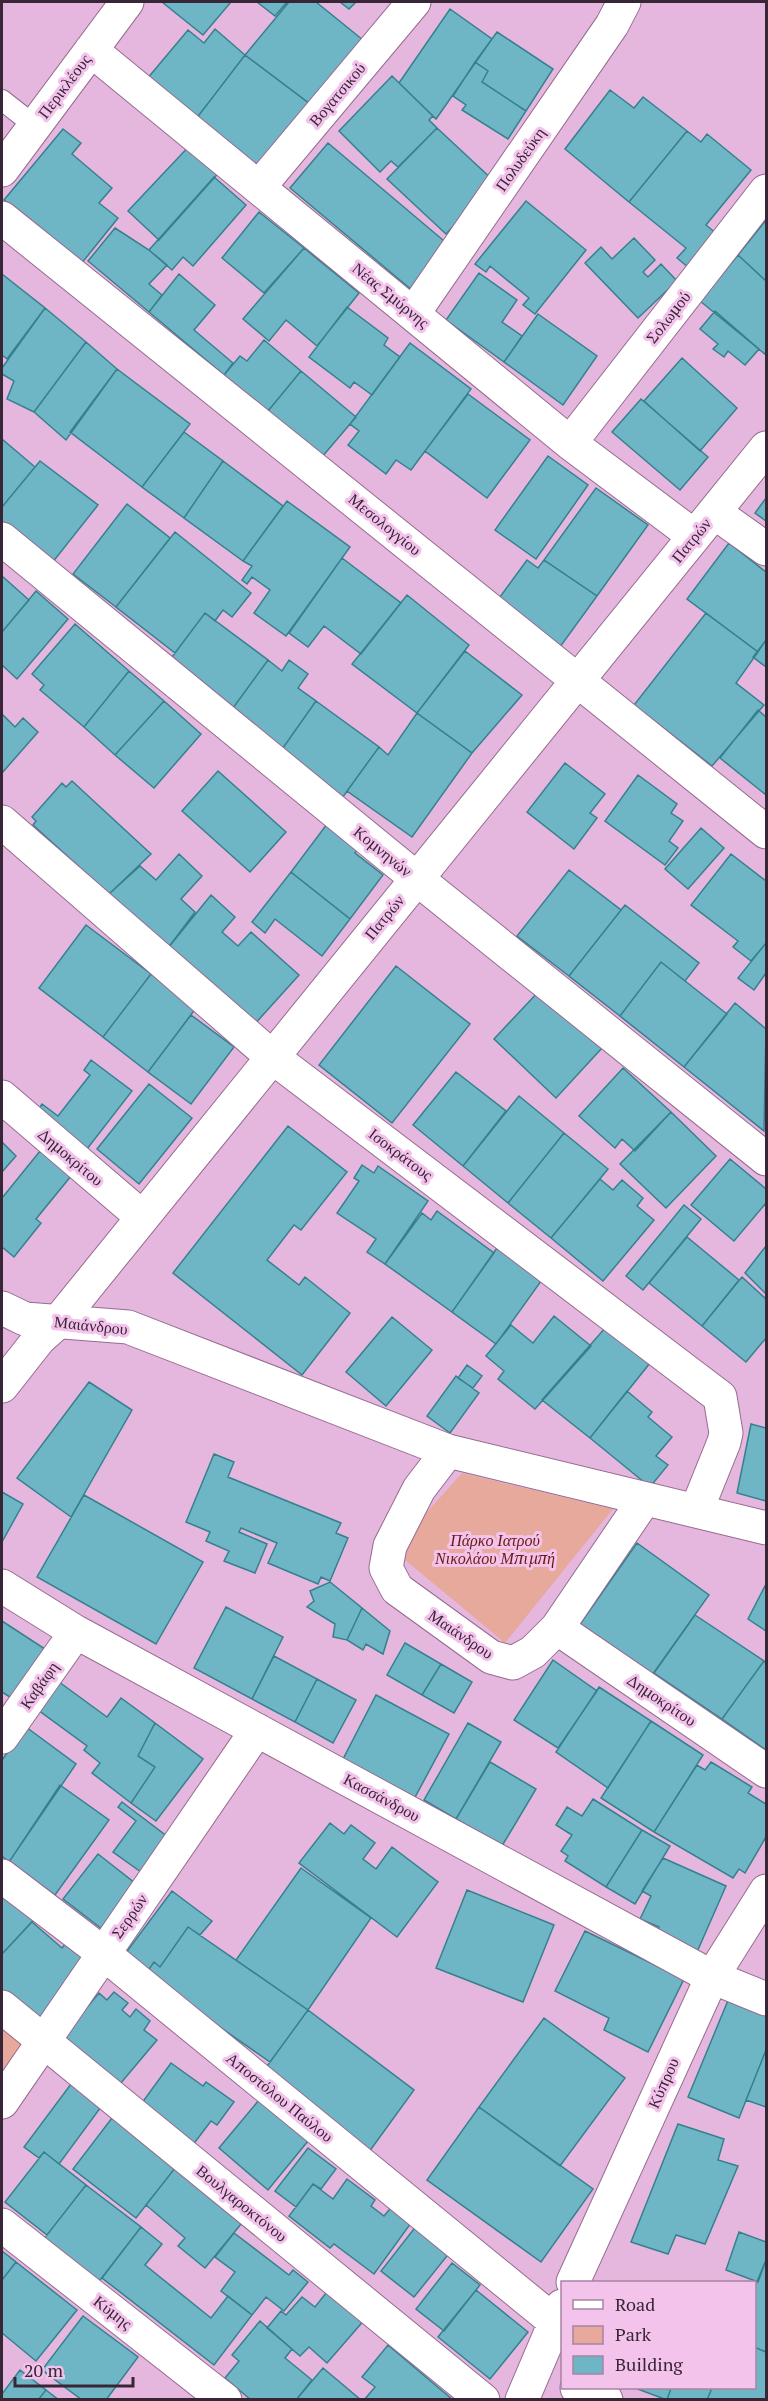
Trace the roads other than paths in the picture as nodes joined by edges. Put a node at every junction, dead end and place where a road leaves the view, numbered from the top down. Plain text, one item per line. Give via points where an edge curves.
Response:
1 (414, 2) edge
2 (624, 2) edge
3 (123, 3) edge
4 (91, 50) junction
5 (2, 100) edge
6 (35, 126) junction
7 (2, 170) edge
8 (259, 187) junction
9 (766, 191) edge
10 (2, 218) edge
11 (413, 314) junction
12 (570, 443) junction
13 (766, 448) edge
14 (704, 524) junction
15 (2, 539) edge
16 (766, 549) edge
17 (578, 679) junction
18 (2, 822) edge
19 (766, 832) edge
20 (416, 878) junction
21 (271, 1056) junction
22 (2, 1097) edge
23 (766, 1159) edge
24 (141, 1216) junction
25 (2, 1308) edge
26 (57, 1322) junction
27 (2, 1386) edge
28 (448, 1451) junction
29 (644, 1500) junction
30 (697, 1509) junction
31 (766, 1528) edge
32 (2, 1586) edge
33 (557, 1628) junction
34 (76, 1632) junction
35 (257, 1730) junction
36 (2, 1737) edge
37 (766, 1771) edge
38 (2, 1876) edge
39 (766, 1891) edge
40 (103, 1953) junction
41 (712, 1977) junction
42 (766, 1999) edge
43 (2, 2007) edge
44 (44, 2042) junction
45 (2, 2102) edge
46 (2, 2225) edge
47 (574, 2281) edge
48 (559, 2314) edge
49 (549, 2376) edge
50 (579, 2389) edge
51 (225, 2400) edge
52 (483, 2400) edge
53 (522, 2400) edge
54 (606, 2400) edge

1 - 8 street, Βογατσικού
2 - 11 street, Πολυδεύκη via 612,26
3 - 4 street, Περικλέους
4 - 6 street, Περικλέους
4 - 8 street, Νέας Σμύρνης
5 - 6 lane
6 - 7 street, Περικλέους
8 - 11 street, Νέας Σμύρνης
9 - 12 street, Σολωμού
10 - 17 street, Μεσολογγίου
11 - 12 street, Νέας Σμύρνης
12 - 14 street, Νέας Σμύρνης
13 - 14 street, Πατρών
14 - 16 street, Νέας Σμύρνης
14 - 17 street, Πατρών
15 - 20 street, Κομνηνών
17 - 19 street, Μεσολογγίου
17 - 20 street, Πατρών
18 - 21 street, Ισοκράτους
20 - 21 street, Πατρών
20 - 23 street, Κομνηνών
21 - 24 street, Πατρών
21 - 30 street, Ισοκράτους via 720,1397 726,1433
22 - 24 street, Δημοκρίτου
24 - 26 street, Πατρών
25 - 26 street, Μαιάνδρου via 24,1319
26 - 27 street, Πατρών
26 - 28 street, Μαιάνδρου via 128,1327
28 - 29 street, Μαιάνδρου
28 - 33 street, Μαιάνδρου via 418,1489 390,1546 386,1568 397,1589 491,1657 513,1663 533,1652
29 - 30 street, Μαιάνδρου
29 - 33 street, Μαιάνδρου
30 - 31 street, Μαιάνδρου
32 - 34 street, Κασσάνδρου
33 - 37 street, Δημοκρίτου
34 - 35 street, Κασσάνδρου
34 - 36 street, Καβάφη
35 - 40 street, Σερρών
35 - 41 street, Κασσάνδρου
38 - 40 street, Αποστόλου Παύλου
39 - 41 street, Κύπρου
40 - 44 street, Σερρών
40 - 48 street, Αποστόλου Παύλου
41 - 42 street, Κασσάνδρου
41 - 47 street, Κύπρου
43 - 44 street, Βουλγαροκτόνου
44 - 45 street, Σερρών
44 - 52 street, Βουλγαροκτόνου
46 - 51 street, Κύμης
48 - 49 street
49 - 53 street
50 - 54 street

